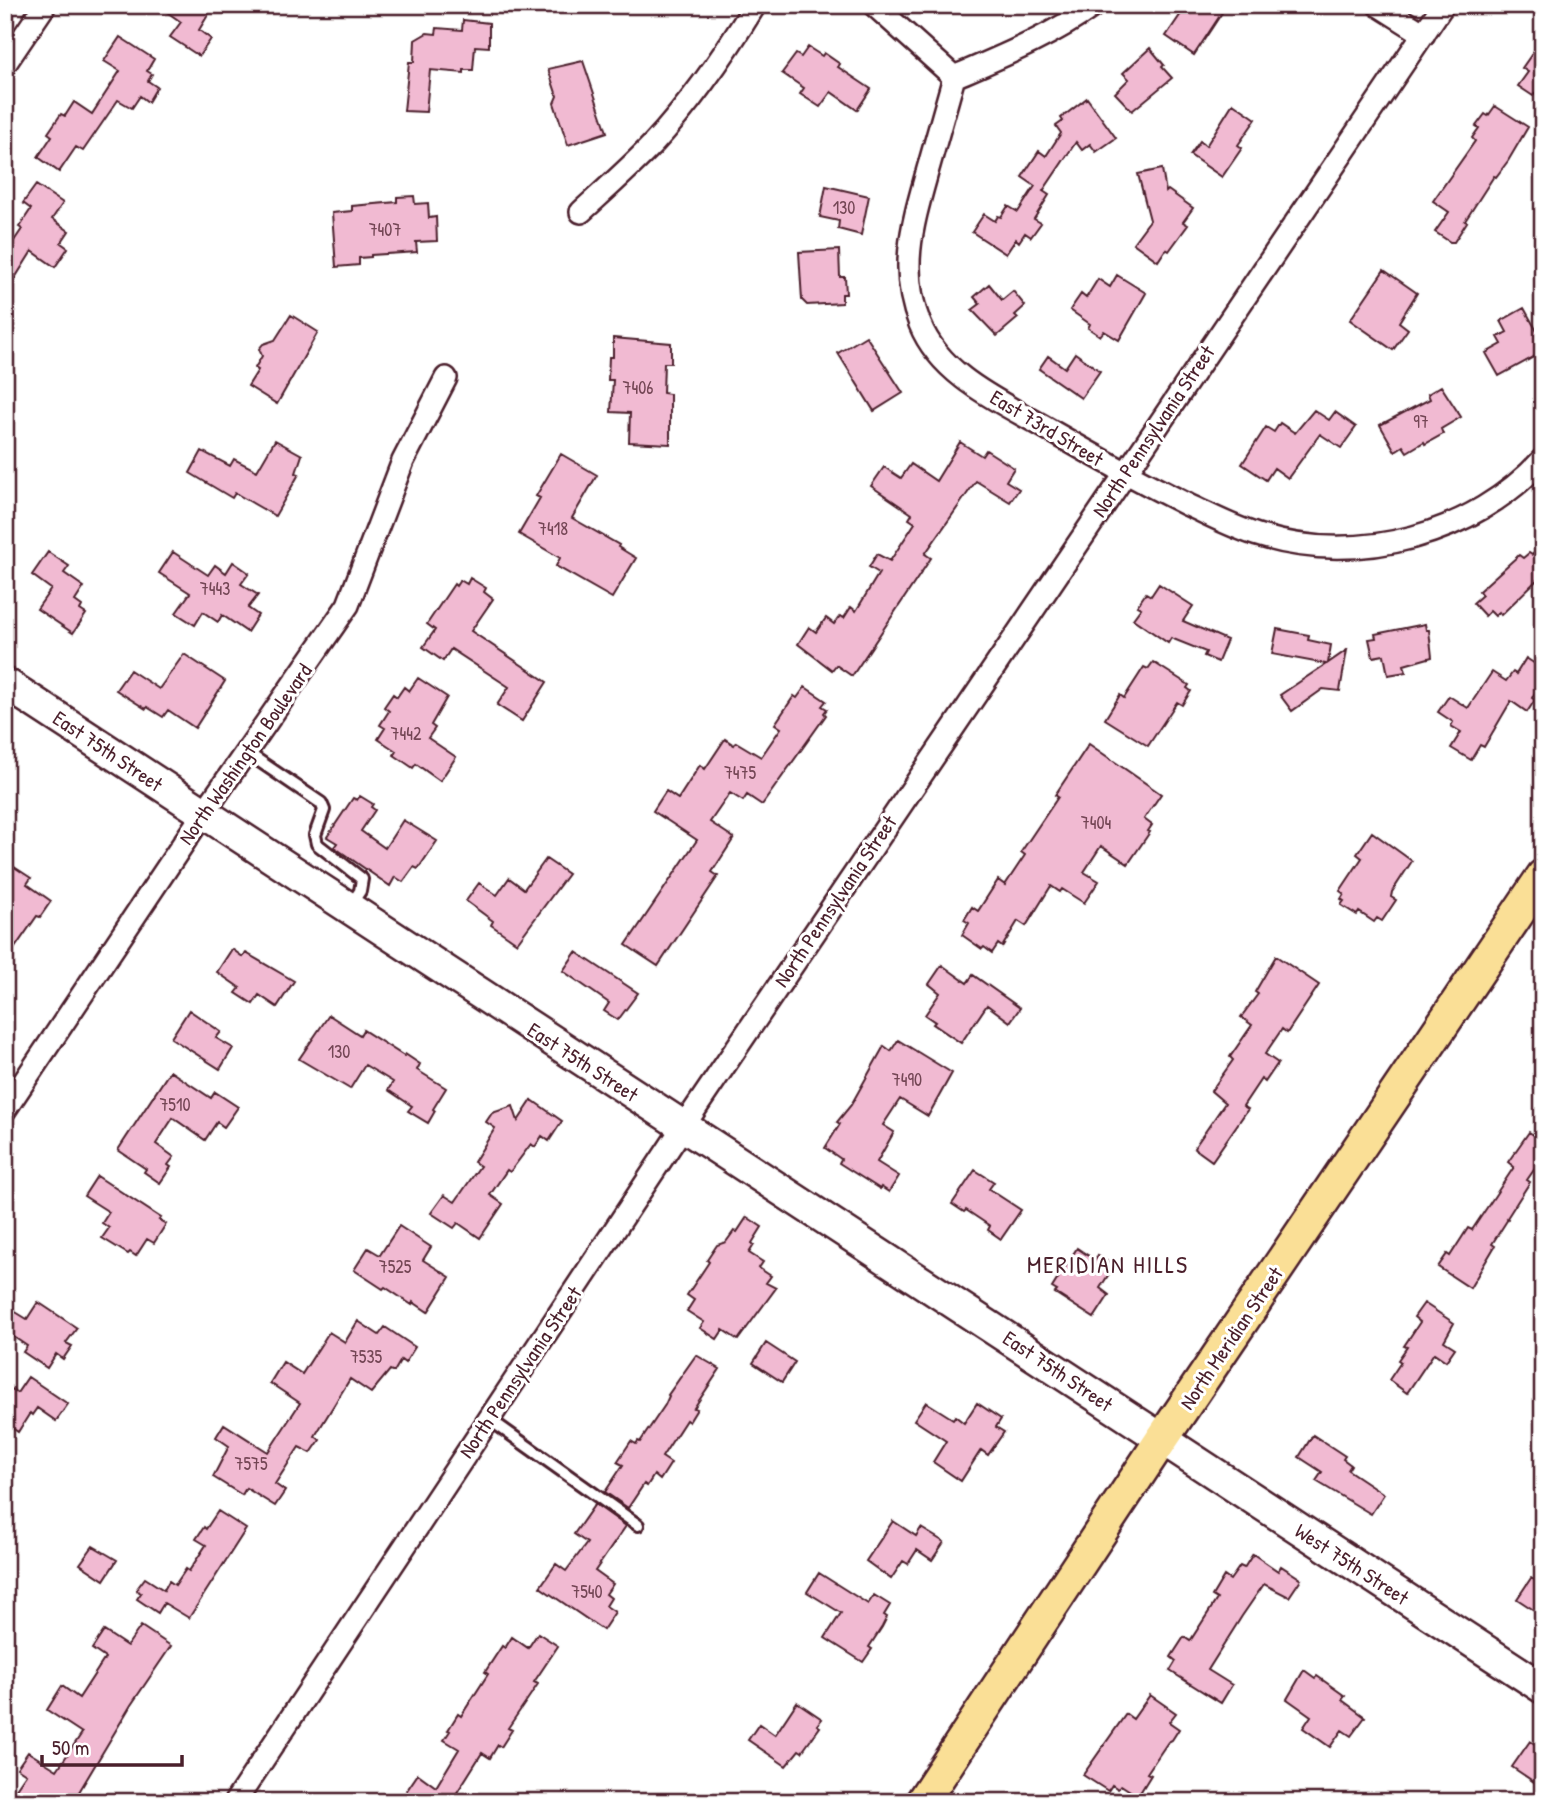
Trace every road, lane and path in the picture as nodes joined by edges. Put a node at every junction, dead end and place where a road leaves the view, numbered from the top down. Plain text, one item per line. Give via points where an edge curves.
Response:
1 (45, 5) edge
2 (755, 5) edge
3 (874, 5) edge
4 (1095, 5) edge
5 (1378, 5) edge
6 (1443, 5) edge
7 (1424, 34) junction
8 (5, 64) edge
9 (954, 77) junction
10 (581, 212) dead end
11 (446, 378) dead end
12 (1543, 459) edge
13 (1124, 474) junction
14 (5, 683) edge
15 (246, 752) junction
16 (203, 814) junction
17 (1543, 876) edge
18 (348, 908) junction
19 (5, 1110) edge
20 (683, 1127) junction
21 (489, 1419) junction
22 (1161, 1439) junction
23 (638, 1525) dead end
24 (1543, 1688) edge
25 (235, 1802) edge
26 (922, 1802) edge

1 - 8 street
2 - 10 street via 654,143
3 - 9 street
4 - 9 street via 1029,44
5 - 7 street
6 - 7 street, North Pennsylvania Street
7 - 13 street, North Pennsylvania Street
9 - 13 street, East 73rd Street via 909,241 911,293 920,325 938,354 960,376
11 - 15 street, North Washington Boulevard via 403,461 348,605
12 - 13 street, East 73rd Street via 1472,514 1411,538 1358,547 1310,546 1262,537
13 - 20 street, North Pennsylvania Street
14 - 16 street, East 75th Street
15 - 16 street, North Washington Boulevard
15 - 18 lane via 321,803 324,810 315,835 317,844 362,879
16 - 18 street, East 75th Street
16 - 19 street, North Washington Boulevard
17 - 22 main road, North Meridian Street
18 - 20 street, East 75th Street
20 - 21 street, North Pennsylvania Street
20 - 22 street, East 75th Street
21 - 23 lane
21 - 25 street, North Pennsylvania Street
22 - 24 street, West 75th Street
22 - 26 main road, North Meridian Street

